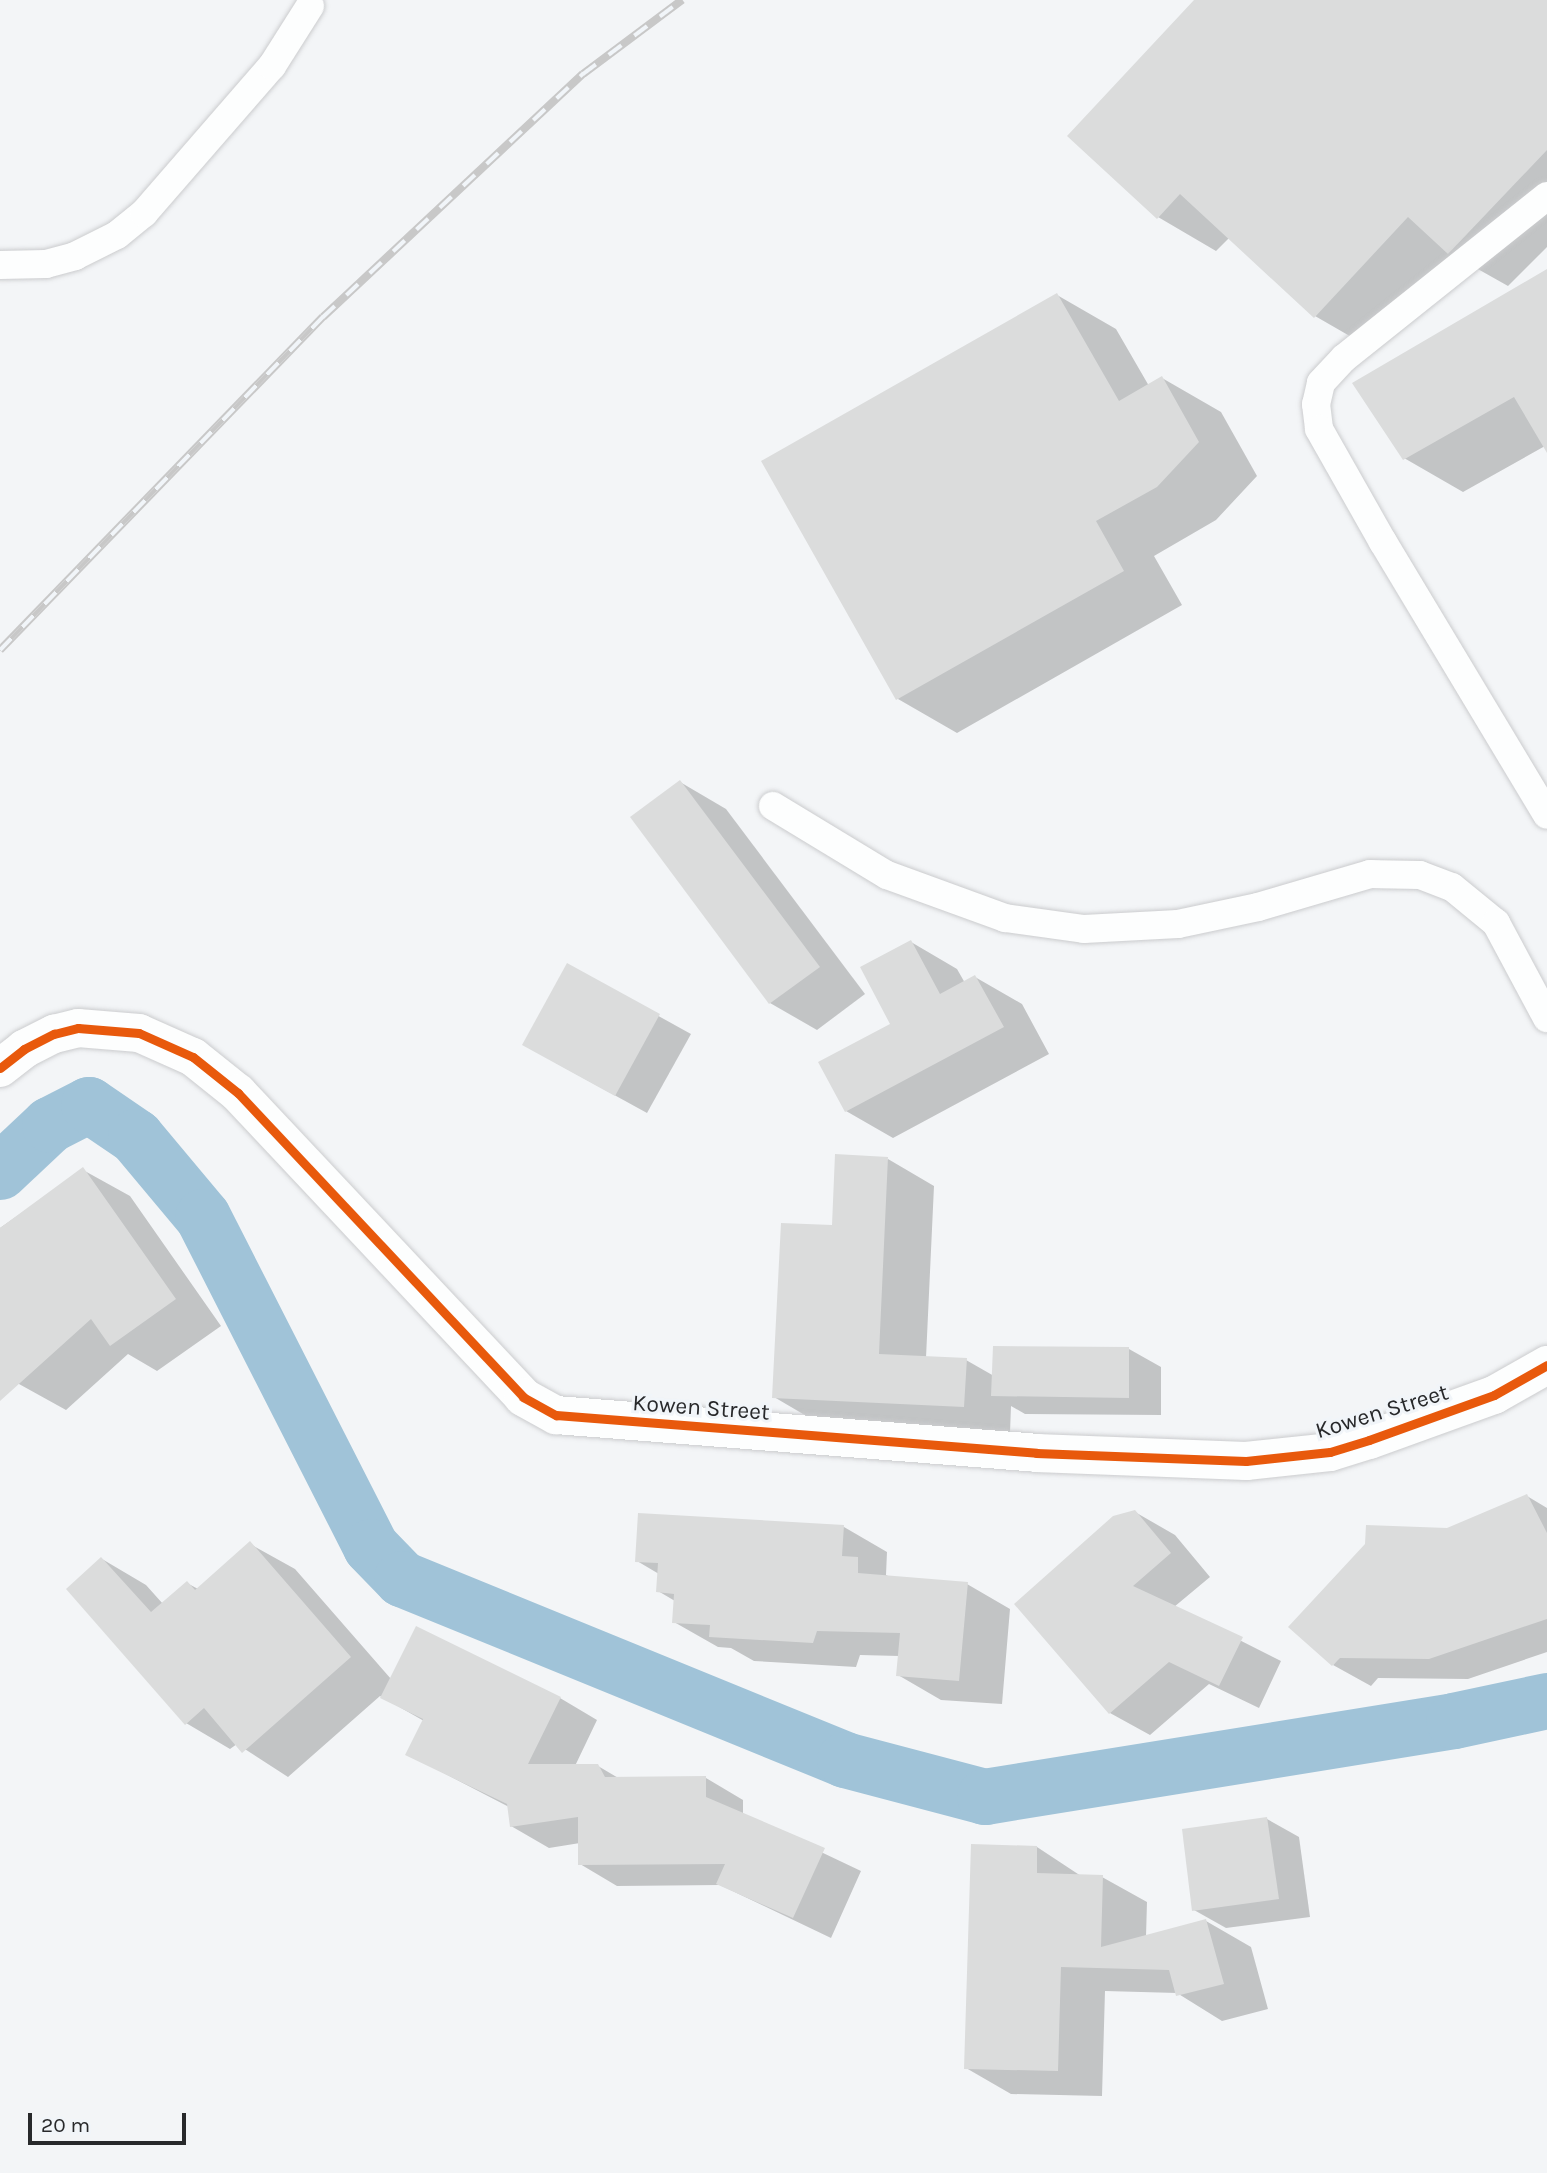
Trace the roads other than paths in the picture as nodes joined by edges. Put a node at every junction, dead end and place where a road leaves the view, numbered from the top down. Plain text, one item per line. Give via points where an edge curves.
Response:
1 (310, 6) dead end
2 (1547, 196) edge
3 (0, 265) edge
4 (773, 806) dead end
5 (1547, 815) edge
6 (1547, 1018) edge
7 (0, 1068) edge
8 (1547, 1365) edge

1 - 3 lane via 272,65 144,213 117,235 75,256 46,264
2 - 5 lane via 1344,358 1321,383 1316,404 1320,429 1383,542
4 - 6 lane via 887,875 1005,918 1084,929 1178,924 1258,907 1370,874 1420,875 1452,887 1496,923
7 - 8 street, Kowen Street via 24,1049 78,1028 139,1033 193,1057 238,1093 513,1388 556,1415 1036,1453 1246,1461 1329,1452 1369,1440 1494,1395

